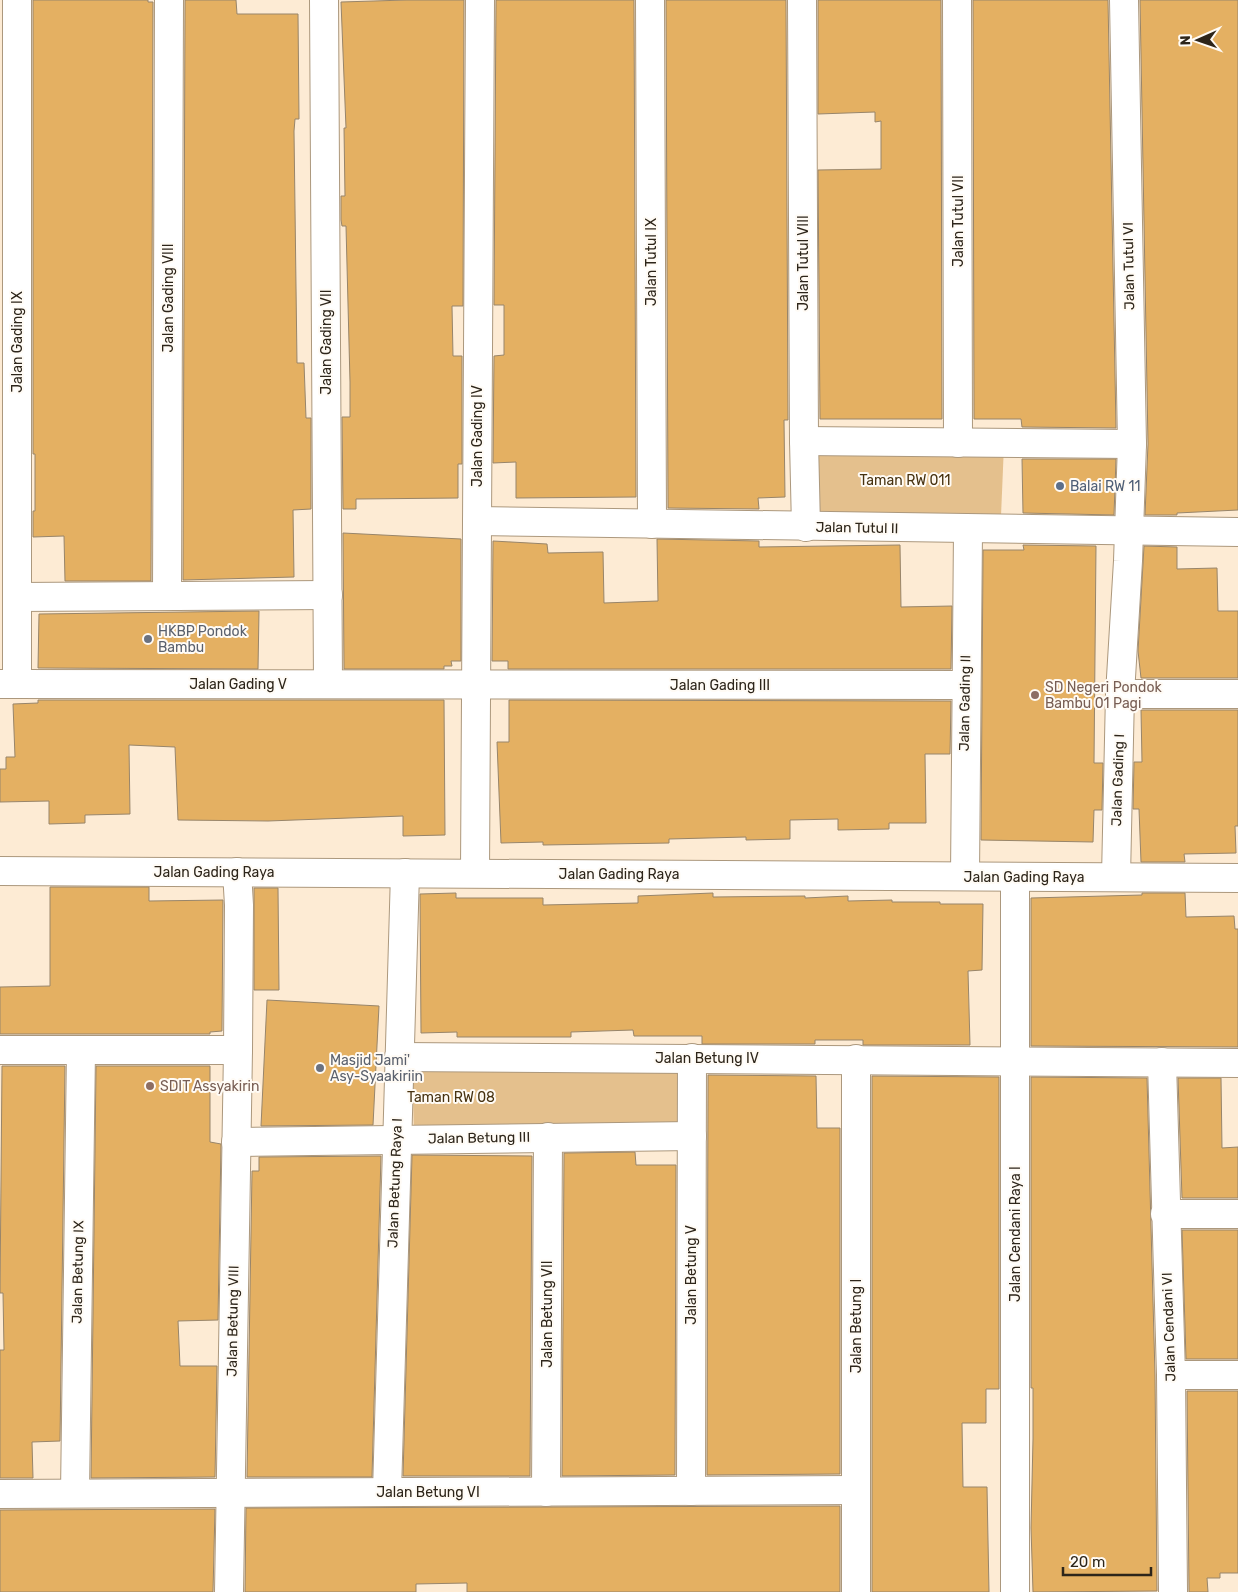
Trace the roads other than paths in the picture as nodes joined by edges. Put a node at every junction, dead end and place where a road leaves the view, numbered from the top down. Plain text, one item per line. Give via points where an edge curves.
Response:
1 (18, 0) edge
2 (169, 0) edge
3 (324, 0) edge
4 (480, 0) edge
5 (650, 0) edge
6 (802, 0) edge
7 (957, 0) edge
8 (1124, 0) edge
9 (804, 441) junction
10 (958, 443) junction
11 (1132, 444) junction
12 (477, 522) junction
13 (652, 524) junction
14 (806, 526) junction
15 (968, 530) junction
16 (1129, 532) junction
17 (1238, 532) edge
18 (328, 595) junction
19 (16, 596) junction
20 (166, 596) junction
21 (8, 684) edge
22 (328, 684) junction
23 (475, 685) junction
24 (965, 685) junction
25 (1120, 694) junction
26 (1238, 694) edge
27 (0, 871) edge
28 (237, 872) junction
29 (475, 872) junction
30 (405, 873) junction
31 (965, 876) junction
32 (1015, 877) junction
33 (1116, 877) junction
34 (1238, 878) edge
35 (0, 1050) edge
36 (81, 1050) junction
37 (238, 1050) junction
38 (399, 1057) junction
39 (692, 1058) junction
40 (856, 1059) junction
41 (1014, 1060) junction
42 (1162, 1062) junction
43 (1238, 1063) edge
44 (692, 1136) junction
45 (548, 1137) junction
46 (396, 1138) junction
47 (236, 1142) junction
48 (1165, 1214) junction
49 (1238, 1214) edge
50 (1238, 1374) edge
51 (1171, 1375) junction
52 (856, 1490) junction
53 (691, 1491) junction
54 (387, 1492) junction
55 (546, 1492) junction
56 (75, 1493) junction
57 (230, 1493) junction
58 (0, 1494) edge
59 (229, 1592) edge
60 (856, 1592) edge
61 (1016, 1592) edge
62 (1173, 1592) edge

1 - 19 street, Jalan Gading IX
2 - 20 street, Jalan Gading VIII
3 - 18 street, Jalan Gading VII
4 - 12 street, Jalan Gading IV
5 - 13 street, Jalan Tutul IX
6 - 9 street, Jalan Tutul VIII
7 - 10 street, Jalan Tutul VII
8 - 11 street, Jalan Tutul VI
9 - 10 street
9 - 14 street, Jalan Tutul VIII
10 - 11 street
11 - 16 street, Jalan Tutul VI
12 - 13 street, Jalan Tutul II
12 - 23 street, Jalan Gading IV
13 - 14 street, Jalan Tutul II
14 - 15 street, Jalan Tutul II
15 - 16 street, Jalan Tutul II
15 - 24 street, Jalan Gading II
16 - 17 street, Jalan Tutul II
16 - 25 street, Jalan Gading I
18 - 20 street
18 - 22 street, Jalan Gading VII
19 - 20 street
19 - 21 street, Jalan Gading IX
21 - 22 street, Jalan Gading V
22 - 23 street, Jalan Gading V
23 - 24 street, Jalan Gading III
23 - 29 street, Jalan Gading IV
24 - 31 street, Jalan Gading II
25 - 26 street
25 - 33 street, Jalan Gading I
27 - 28 street, Jalan Gading Raya
28 - 30 street, Jalan Gading Raya
28 - 37 street, Jalan Betung VIII
29 - 30 street, Jalan Gading Raya
29 - 31 street, Jalan Gading Raya
30 - 38 street, Jalan Betung Raya I
31 - 32 street, Jalan Gading Raya
32 - 33 street, Jalan Gading Raya
32 - 41 street, Jalan Cendani Raya I
33 - 34 street, Jalan Gading Raya
35 - 36 street
36 - 37 street
36 - 56 street, Jalan Betung IX
37 - 47 street, Jalan Betung VIII
38 - 39 street, Jalan Betung IV
38 - 46 street, Jalan Betung Raya I
39 - 40 street, Jalan Betung IV
39 - 44 street, Jalan Betung V
40 - 41 street, Jalan Betung IV
40 - 52 street, Jalan Betung I
41 - 42 street, Jalan Betung IV
41 - 61 street, Jalan Cendani Raya I
42 - 43 street, Jalan Betung IV
42 - 48 street, Jalan Cendani VI
44 - 45 street, Jalan Betung III
44 - 53 street, Jalan Betung V
45 - 46 street, Jalan Betung III
45 - 55 street, Jalan Betung VII
46 - 47 street, Jalan Betung III
46 - 54 street, Jalan Betung Raya I
47 - 57 street, Jalan Betung VIII
48 - 49 street
48 - 51 street, Jalan Cendani VI
50 - 51 street
51 - 62 street, Jalan Cendani VI
52 - 53 street, Jalan Betung VI
52 - 60 street, Jalan Betung I
53 - 55 street, Jalan Betung VI
54 - 55 street, Jalan Betung VI
54 - 57 street, Jalan Betung VI
56 - 57 street, Jalan Betung VI
56 - 58 street, Jalan Betung VI
57 - 59 street, Jalan Betung VIII

